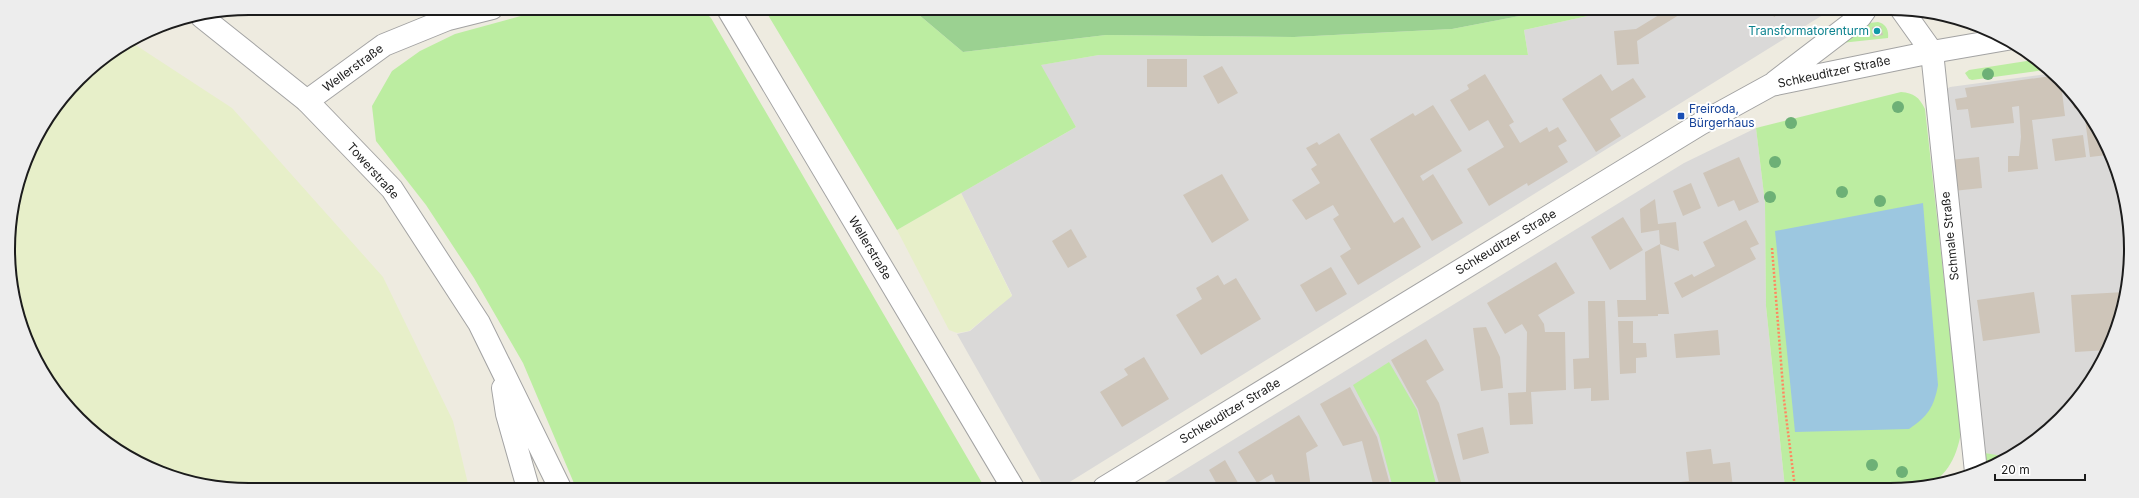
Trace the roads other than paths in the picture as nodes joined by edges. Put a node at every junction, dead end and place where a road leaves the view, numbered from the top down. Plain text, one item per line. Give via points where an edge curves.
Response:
1 (464, 15) edge
2 (732, 15) edge
3 (1861, 15) edge
4 (1906, 16) edge
5 (204, 19) edge
6 (1997, 41) edge
7 (1932, 52) junction
8 (1771, 85) junction
9 (307, 101) junction
10 (499, 363) junction
11 (1975, 467) edge
12 (527, 483) edge
13 (558, 483) edge
14 (1010, 483) edge
15 (1112, 483) edge

1 - 9 street, Wellerstraße via 384,45
2 - 14 street, Wellerstraße
3 - 8 street
4 - 7 street, Schmale Straße
5 - 9 street, Towerstraße
6 - 7 street, Schkeuditzer Straße
7 - 8 street, Schkeuditzer Straße
7 - 11 street, Schmale Straße
8 - 15 street, Schkeuditzer Straße via 1700,124
9 - 10 street, Towerstraße via 392,189 479,323
10 - 12 street, Towerstraße via 507,414
10 - 13 street, Towerstraße

